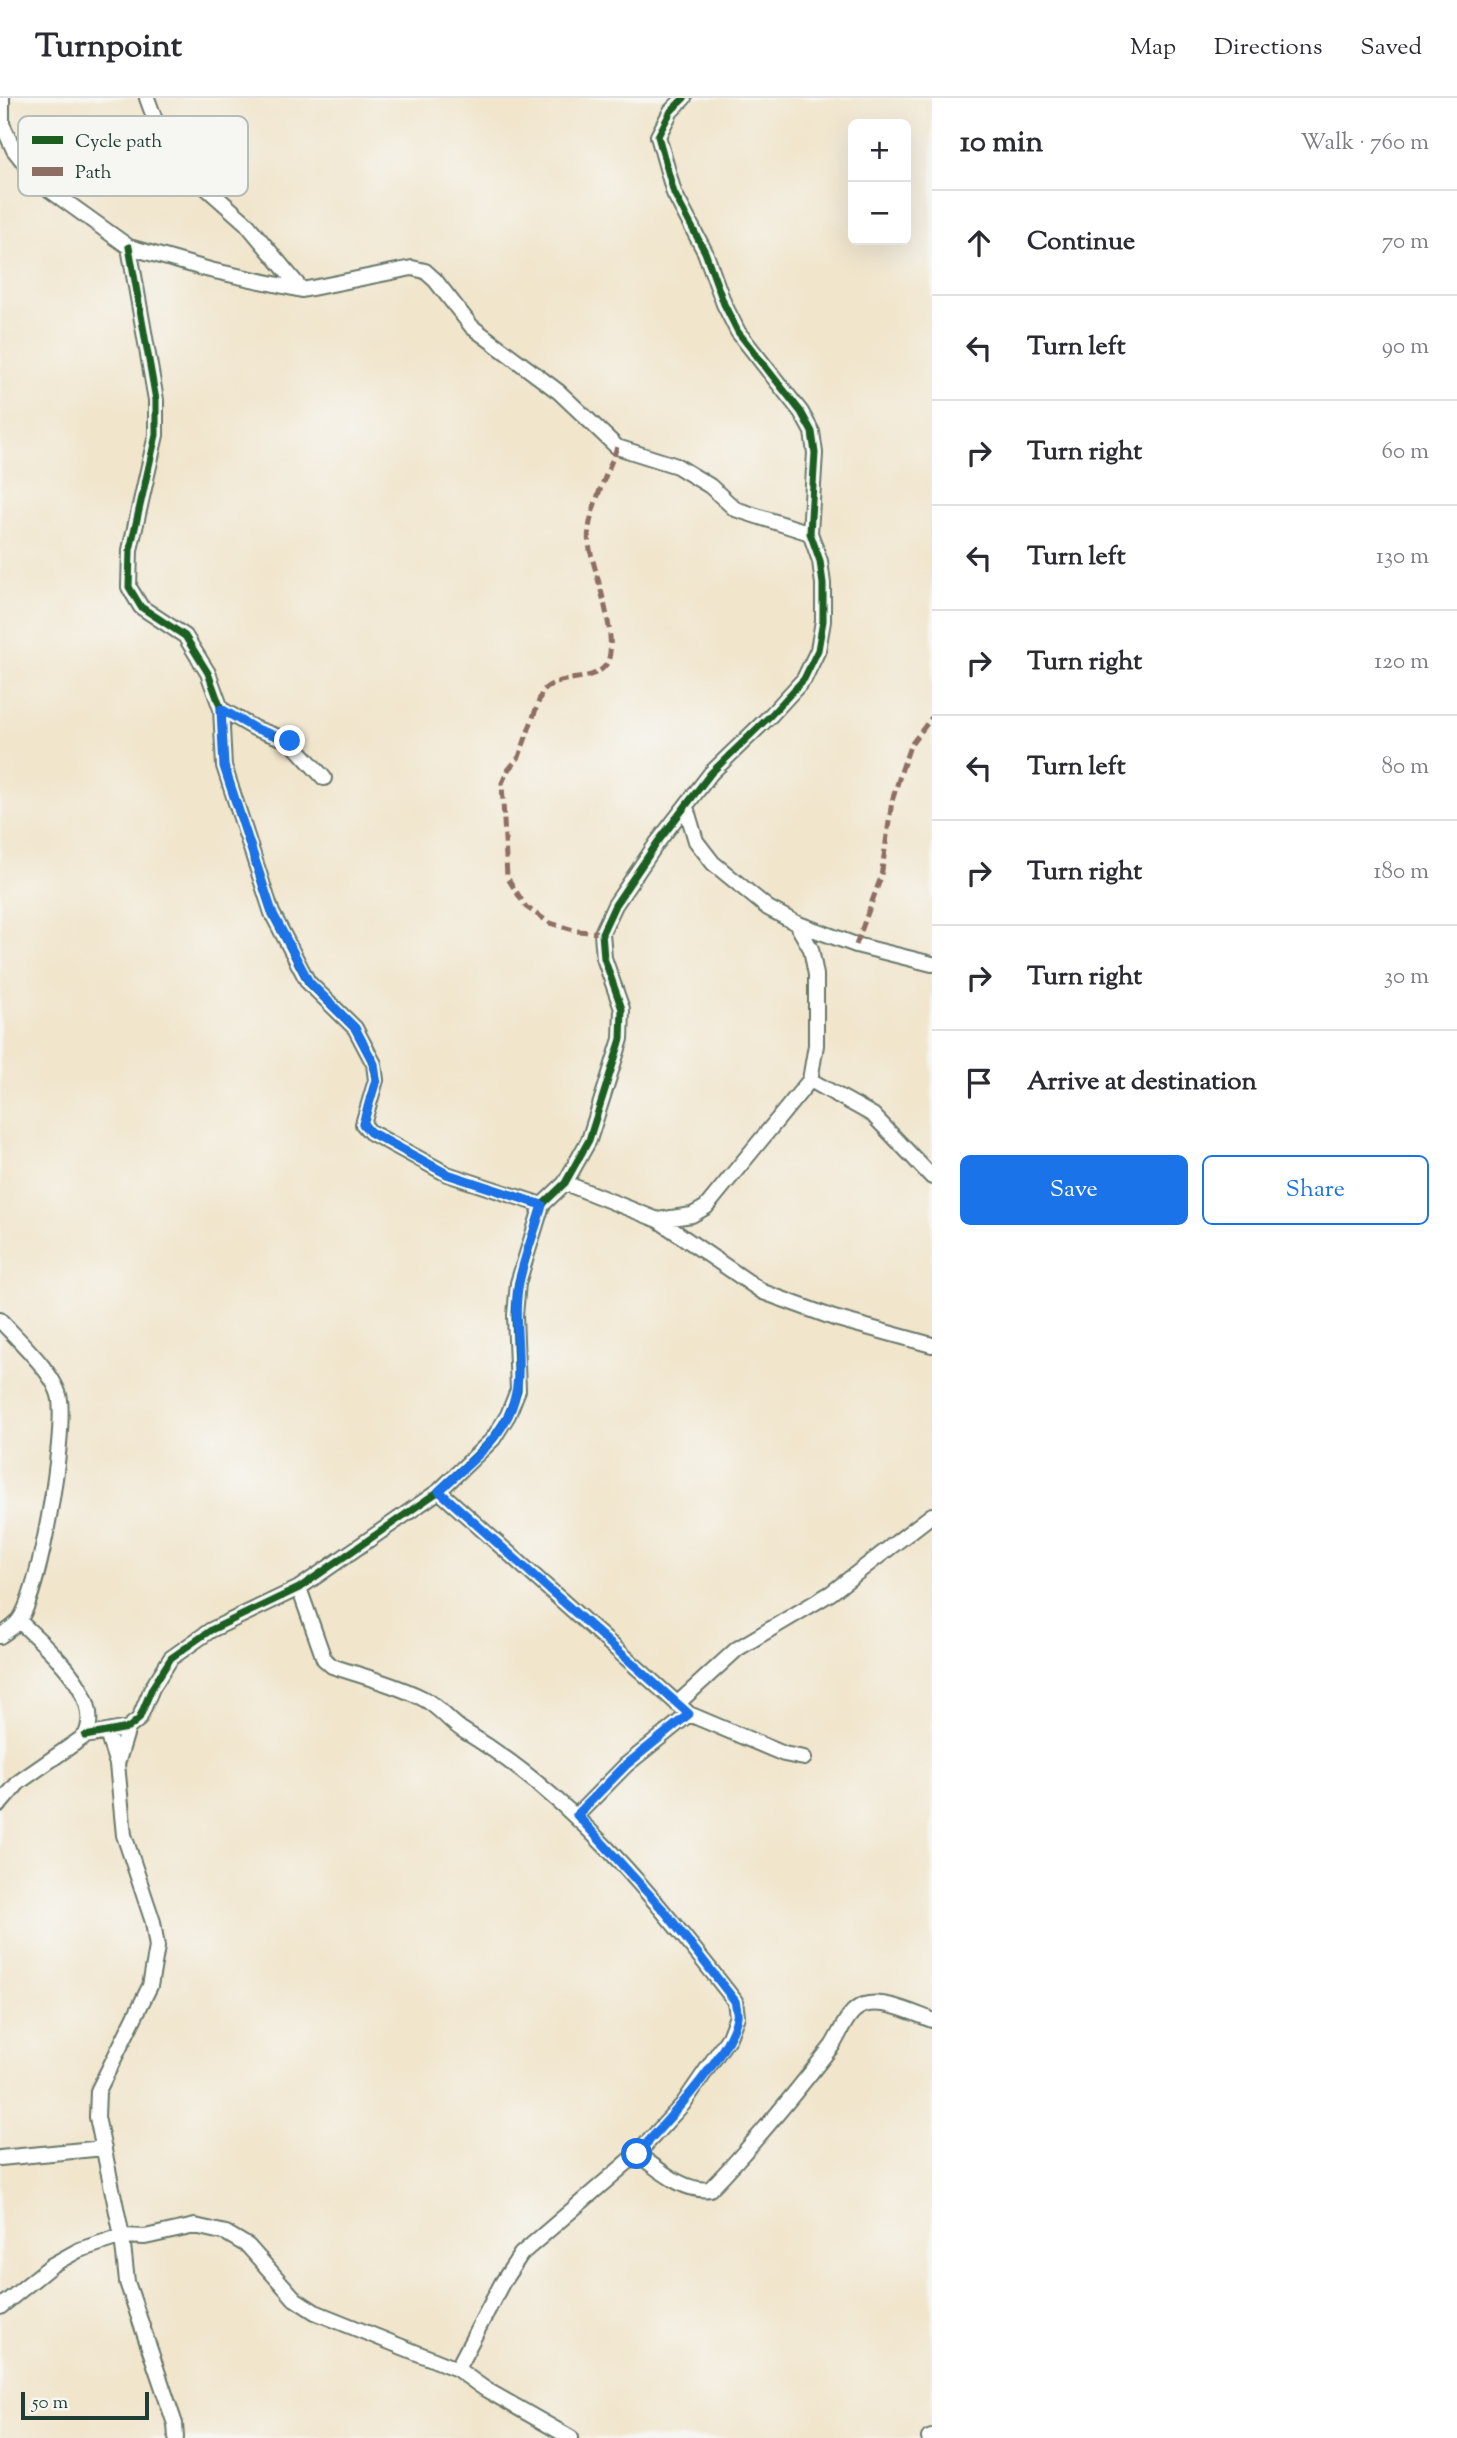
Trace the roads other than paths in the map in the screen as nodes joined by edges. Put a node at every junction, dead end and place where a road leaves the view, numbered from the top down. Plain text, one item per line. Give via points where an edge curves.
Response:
1 (2, 98) edge
2 (147, 98) edge
3 (684, 98) edge
4 (154, 116) edge
5 (18, 156) edge
6 (58, 196) edge
7 (216, 196) edge
8 (129, 247) junction
9 (302, 290) junction
10 (810, 533) junction
11 (221, 709) junction
12 (324, 778) dead end
13 (686, 807) junction
14 (796, 923) junction
15 (932, 964) edge
16 (810, 1080) junction
17 (932, 1177) edge
18 (565, 1183) junction
19 (542, 1205) junction
20 (658, 1220) junction
21 (0, 1320) edge
22 (932, 1345) edge
23 (439, 1491) junction
24 (932, 1515) edge
25 (299, 1588) junction
26 (19, 1621) junction
27 (0, 1636) edge
28 (677, 1704) junction
29 (689, 1714) junction
30 (128, 1728) junction
31 (107, 1733) junction
32 (85, 1736) junction
33 (804, 1758) dead end
34 (117, 1764) junction
35 (0, 1804) edge
36 (577, 1815) junction
37 (932, 2020) edge
38 (104, 2148) junction
39 (637, 2154) junction
40 (0, 2158) edge
41 (122, 2236) junction
42 (0, 2306) edge
43 (457, 2369) junction
44 (176, 2438) edge
45 (571, 2438) edge

1 - 5 street via 2,124
2 - 4 street
3 - 10 street via 658,136 674,193 738,332 801,412 811,432 815,453
6 - 8 street
7 - 9 street via 246,223
8 - 9 street
8 - 11 street via 156,400 156,435 131,550 129,587 141,607 185,636 208,673
9 - 10 street via 412,268 425,271 472,327 559,392 617,447 677,466 736,509
10 - 13 street via 823,584 818,650 804,679 711,773
11 - 12 street via 290,741
11 - 19 street via 224,766 272,912 309,982 355,1028 374,1064 376,1080 363,1124 447,1174
13 - 14 street via 696,841 713,863 768,908
13 - 18 street via 615,905 602,933 604,958 622,1009 621,1039 589,1140
14 - 15 street via 856,945
14 - 16 street via 811,949 816,975 816,1045
16 - 17 street via 873,1115
16 - 20 street via 706,1208
18 - 19 street
18 - 20 street
19 - 23 street via 519,1283 515,1315 518,1390 493,1439
20 - 22 street via 763,1292 834,1318
21 - 26 street via 51,1378 60,1398 46,1533 31,1598
23 - 25 street
23 - 28 street
24 - 28 street via 831,1593 737,1649
25 - 30 street via 211,1630 172,1658 138,1719
25 - 36 street via 324,1659 331,1666 424,1699 462,1730 494,1747
26 - 27 street
26 - 32 street via 51,1651 84,1696 91,1711
28 - 29 street
29 - 33 street
29 - 36 street via 626,1765
30 - 31 street
30 - 34 street
31 - 32 street
31 - 34 street
32 - 35 street via 19,1782
34 - 38 street via 124,1835 157,1947 150,1986 98,2091 97,2117
36 - 39 street via 666,1913 735,2001 737,2016 708,2069
37 - 39 street via 897,2007 865,2004 852,2012 835,2042 766,2131 710,2189 698,2191 682,2185
38 - 40 street
38 - 41 street
39 - 43 street via 521,2255
41 - 42 street via 61,2260
41 - 43 street via 145,2237 195,2226 226,2233 248,2246 295,2299 315,2312
41 - 44 street via 127,2282
43 - 45 street

